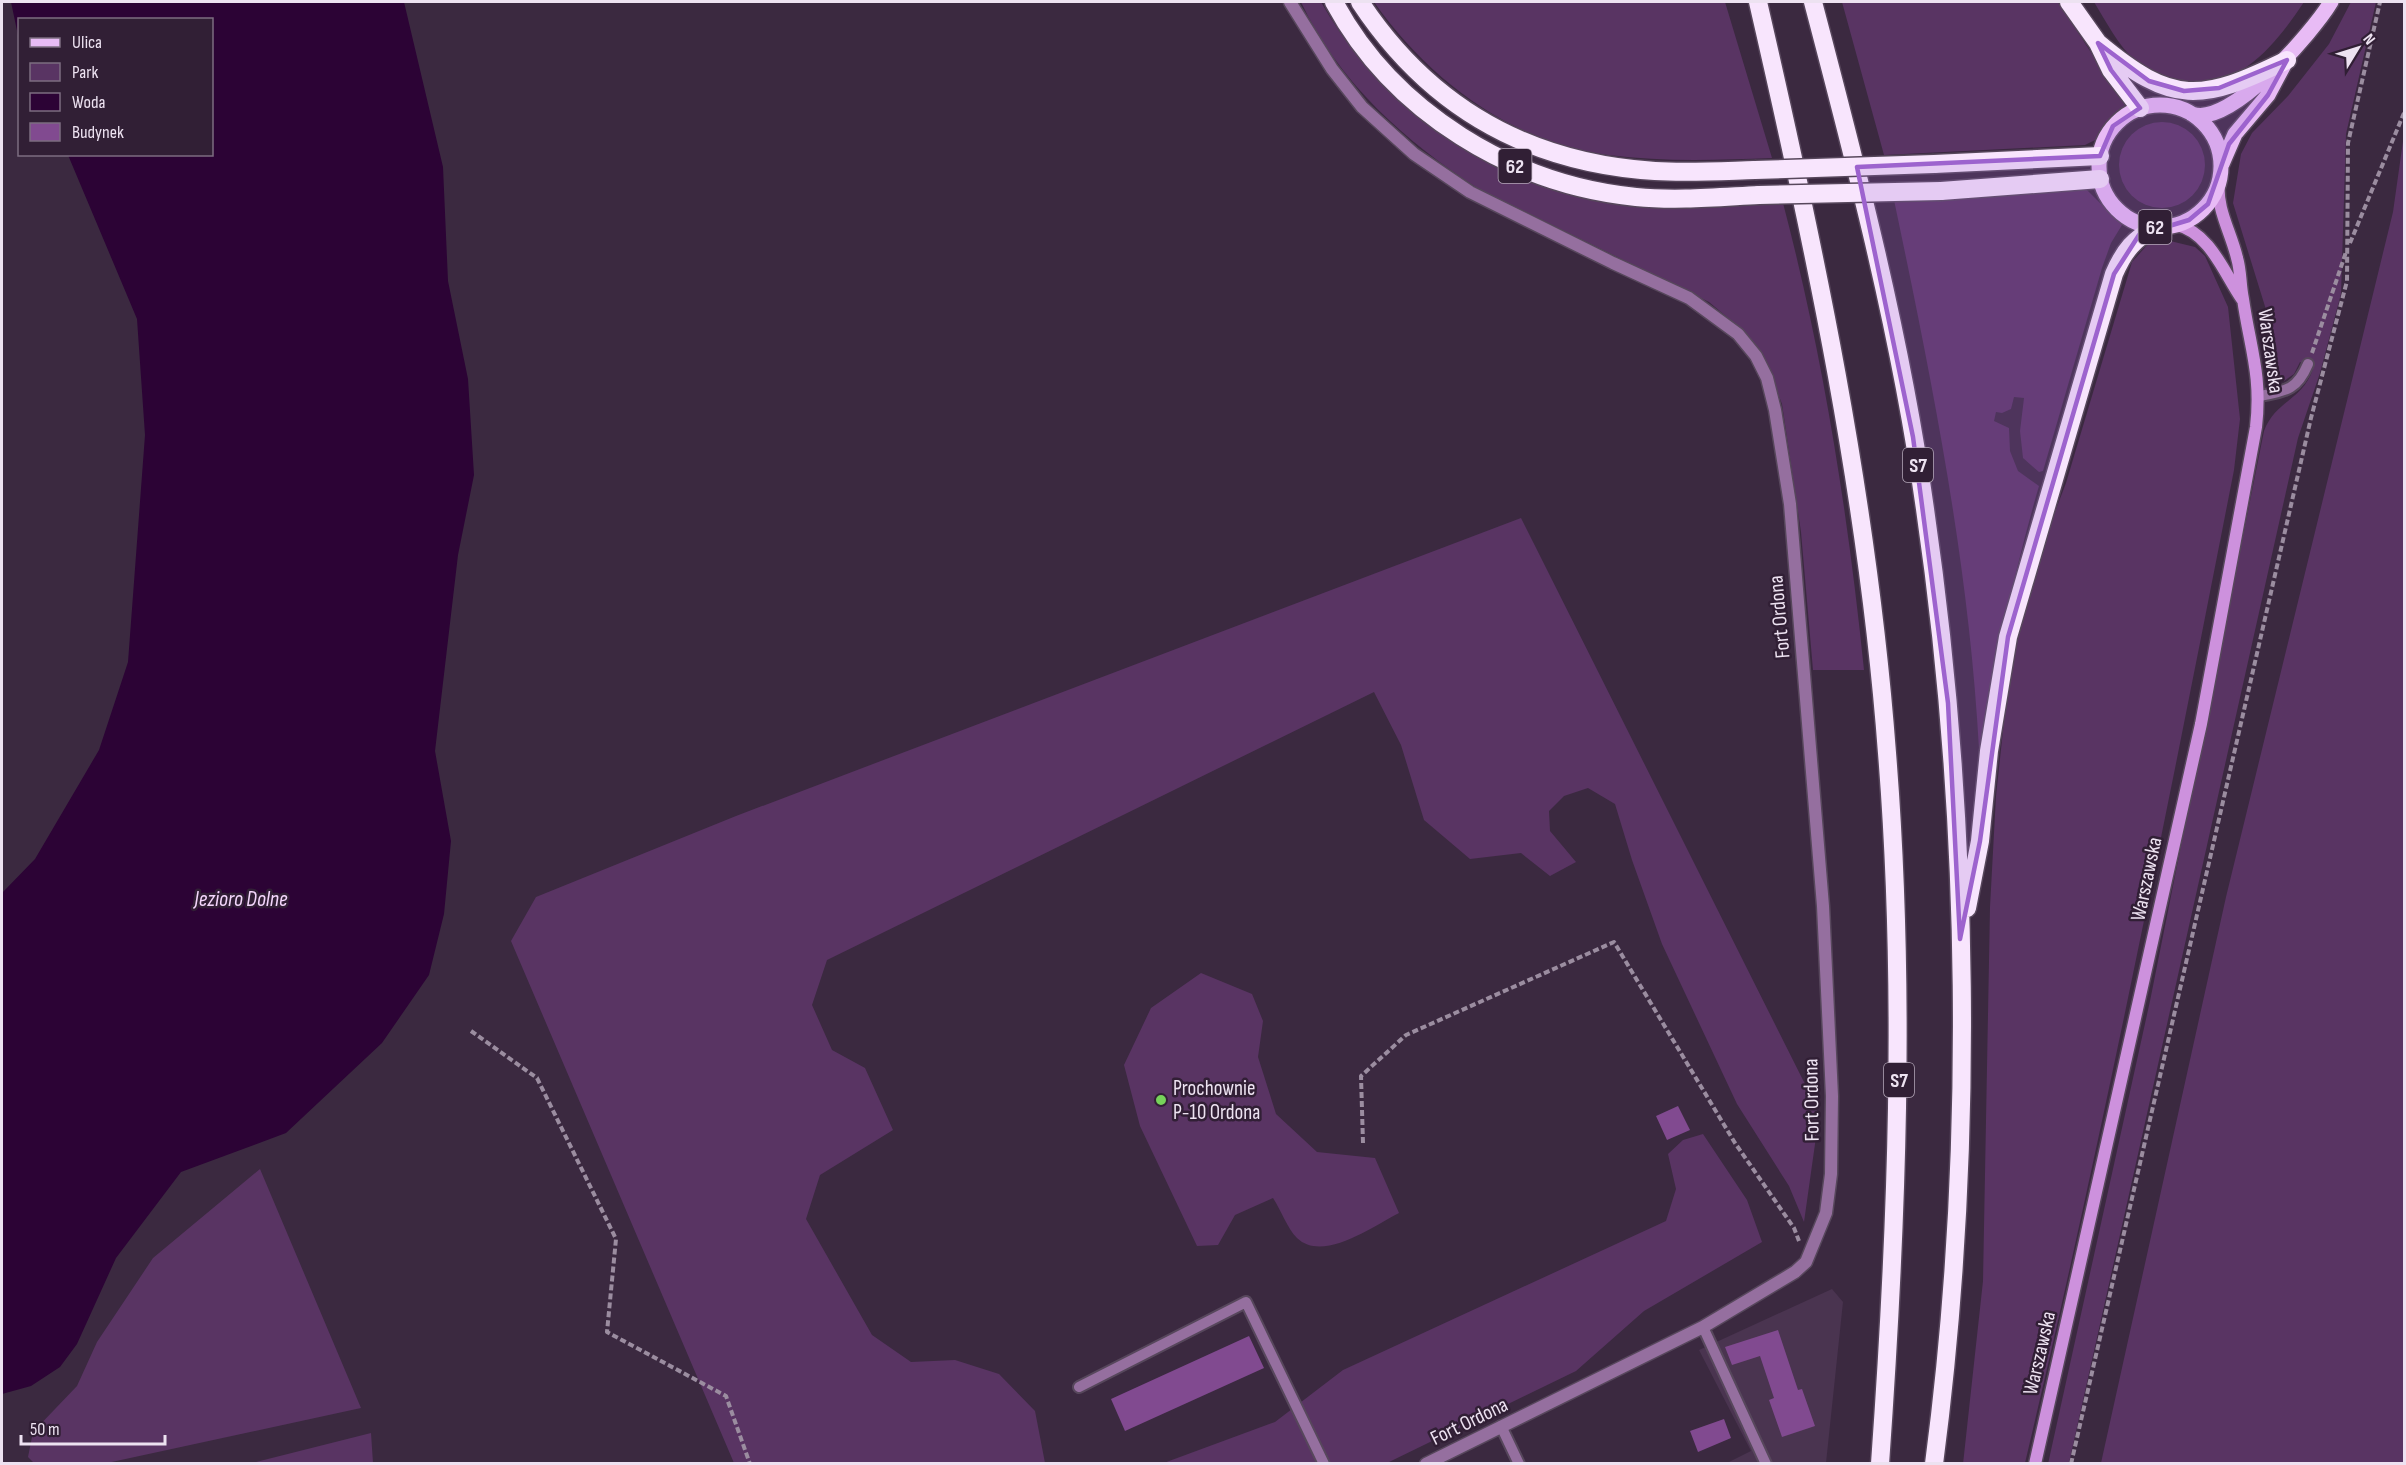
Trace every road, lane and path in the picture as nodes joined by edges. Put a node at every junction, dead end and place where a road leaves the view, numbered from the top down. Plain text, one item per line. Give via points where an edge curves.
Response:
1 (1290, 2) edge
2 (1334, 2) edge
3 (1360, 2) edge
4 (1758, 2) edge
5 (1813, 2) edge
6 (2069, 2) edge
7 (2331, 2) edge
8 (2380, 2) edge
9 (2098, 43) junction
10 (2287, 60) junction
11 (2140, 108) junction
12 (2190, 113) junction
13 (2404, 113) edge
14 (2100, 156) junction
15 (2220, 176) junction
16 (2100, 179) junction
17 (2177, 225) junction
18 (2157, 227) junction
19 (2349, 246) junction
20 (2243, 300) junction
21 (2308, 364) joint
22 (2260, 396) junction
23 (1960, 939) junction
24 (471, 1031) dead end
25 (1363, 1143) dead end
26 (1806, 1262) junction
27 (1703, 1327) junction
28 (1079, 1387) dead end
29 (1501, 1426) junction
30 (750, 1464) edge
31 (1324, 1464) edge
32 (1426, 1464) edge
33 (1519, 1464) edge
34 (1766, 1464) edge
35 (1880, 1464) edge
36 (1934, 1464) edge
37 (2035, 1464) edge
38 (2071, 1464) edge

1 - 26 street, Fort Ordona via 1332,69 1362,107 1414,154 1470,192 1689,298 1738,334 1767,378 1790,504 1823,906 1832,1096 1826,1213
2 - 16 highway, 62, bridge via 1381,69 1423,109 1476,147 1534,175 1592,190 1670,199 1941,191
3 - 14 highway, bridge via 1413,70 1444,97 1523,142 1603,165 1656,171 1755,170
4 - 35 highway, S7 via 1839,386 1862,527 1887,752 1898,942 1899,1085 1892,1290
5 - 23 highway, S7 via 1886,291 1925,509 1948,703
6 - 9 highway, 62
7 - 10 main road, Warszawska / 62
8 - 19 path via 2348,142
9 - 10 highway, 62 via 2149,81 2184,92 2219,88
9 - 11 highway, 62 via 2111,70
10 - 12 main road, Warszawska / 62 via 2213,115
10 - 15 main road, Warszawska / 62 via 2268,95 2232,139
11 - 12 main road, 62 via 2165,105
11 - 14 main road, 62 via 2113,126
12 - 15 main road, 62 via 2217,143
13 - 19 path
14 - 16 main road, 62
15 - 17 main road, 62 via 2215,194 2199,213
15 - 20 main road, Warszawska via 2220,208 2240,269
16 - 18 main road, 62 via 2105,193 2124,216
17 - 18 main road, 62
17 - 20 main road, Warszawska via 2204,240
18 - 23 highway via 2139,235 2114,274 2018,600 2001,672 1980,841
19 - 21 path
19 - 38 path via 2344,299 2306,441
20 - 22 main road, Warszawska
21 - 22 lane via 2301,380 2291,388
22 - 37 main road, Warszawska via 2201,724
23 - 36 highway, S7 via 1953,1284
24 - 30 path via 537,1078 616,1239 607,1332 726,1396
25 - 26 path via 1361,1076 1406,1035 1614,942 1735,1143 1794,1227
26 - 27 street, Fort Ordona
27 - 29 street, Fort Ordona
27 - 34 lane
28 - 31 lane via 1246,1302
29 - 32 street, Fort Ordona
29 - 33 lane

